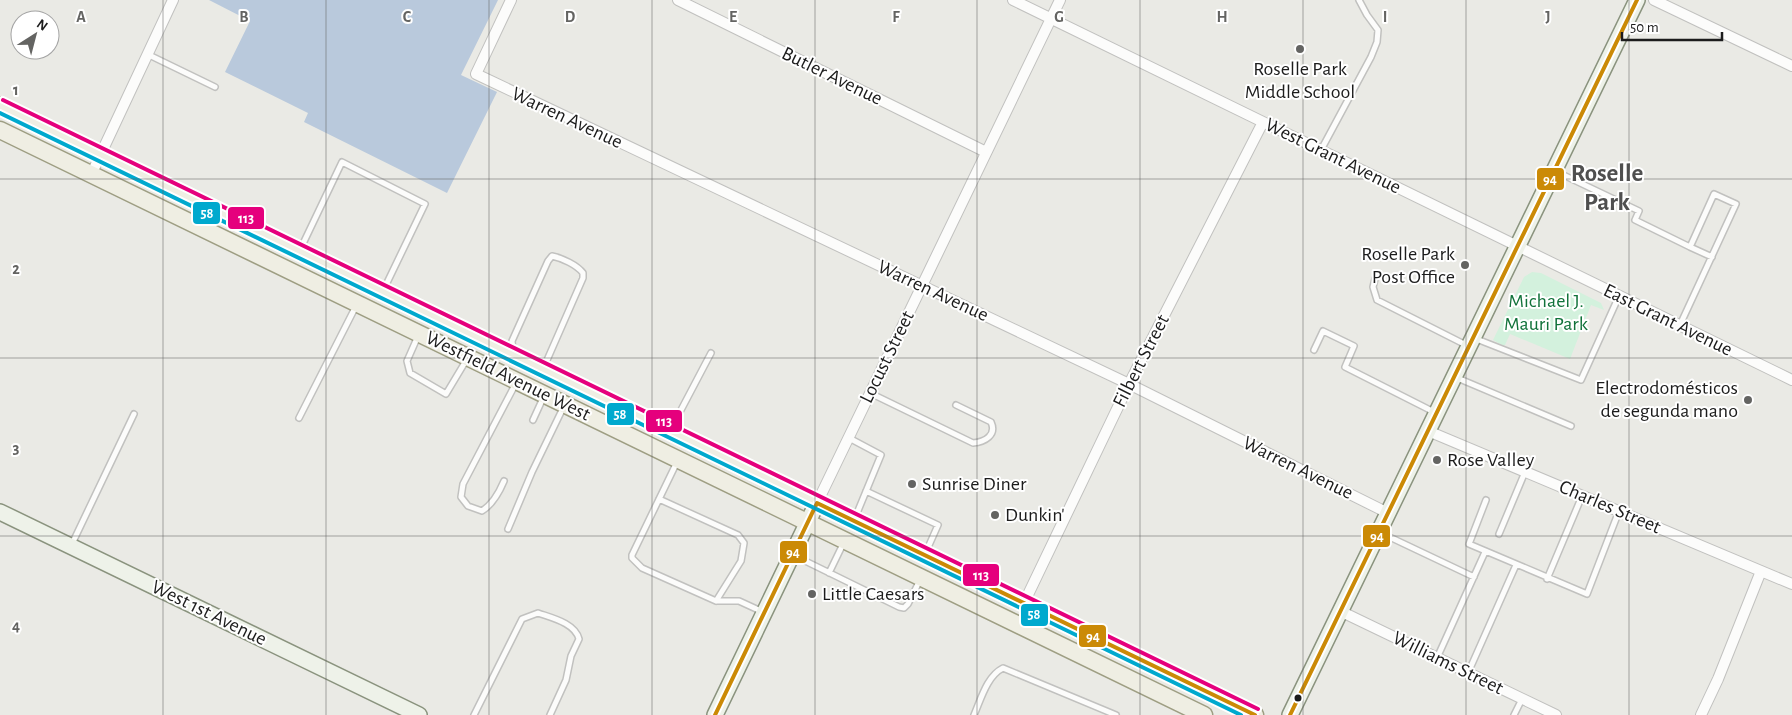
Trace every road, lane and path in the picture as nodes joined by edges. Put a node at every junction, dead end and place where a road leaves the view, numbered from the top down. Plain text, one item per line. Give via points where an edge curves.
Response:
1 (173, 0) edge
2 (511, 0) edge
3 (678, 0) edge
4 (1012, 0) edge
5 (1060, 0) edge
6 (1359, 0) edge
7 (1637, 0) edge
8 (1654, 0) edge
9 (1051, 19) junction
10 (147, 54) junction
11 (1792, 66) edge
12 (216, 87) dead end
13 (0, 106) edge
14 (1263, 122) junction
15 (0, 130) edge
16 (1321, 150) junction
17 (986, 152) junction
18 (100, 155) junction
19 (1554, 171) junction
20 (91, 175) junction
21 (233, 219) junction
22 (223, 238) junction
23 (1518, 246) junction
24 (1690, 246) junction
25 (300, 251) junction
26 (1712, 257) junction
27 (1375, 279) dead end
28 (921, 286) junction
29 (383, 292) junction
30 (1619, 296) junction
31 (358, 304) junction
32 (1680, 325) junction
33 (419, 333) junction
34 (1471, 342) junction
35 (1314, 350) dead end
36 (711, 353) dead end
37 (513, 355) junction
38 (469, 357) junction
39 (543, 370) junction
40 (511, 377) junction
41 (1454, 377) junction
42 (1792, 380) edge
43 (1129, 384) junction
44 (870, 393) junction
45 (544, 394) junction
46 (565, 404) junction
47 (956, 405) dead end
48 (1437, 413) junction
49 (134, 414) dead end
50 (299, 418) dead end
51 (532, 420) dead end
52 (1571, 426) dead end
53 (670, 431) junction
54 (1428, 431) junction
55 (848, 438) junction
56 (678, 459) junction
57 (1525, 472) junction
58 (504, 481) dead end
59 (866, 491) junction
60 (1582, 496) junction
61 (659, 500) junction
62 (1486, 500) dead end
63 (817, 503) junction
64 (1619, 511) junction
65 (0, 512) edge
66 (1388, 513) junction
67 (854, 520) junction
68 (808, 522) junction
69 (508, 528) dead end
70 (1379, 532) junction
71 (1499, 534) dead end
72 (844, 540) junction
73 (71, 546) junction
74 (1485, 552) junction
75 (792, 555) junction
76 (924, 555) junction
77 (1516, 565) junction
78 (1761, 571) junction
79 (829, 573) junction
80 (1474, 577) junction
81 (922, 578) junction
82 (1547, 578) junction
83 (1792, 584) edge
84 (716, 601) junction
85 (1024, 603) junction
86 (1340, 611) junction
87 (764, 612) junction
88 (1437, 658) junction
89 (1467, 673) junction
90 (1522, 699) junction
91 (401, 711) edge
92 (1539, 711) edge
93 (419, 715) edge
94 (474, 715) edge
95 (550, 715) edge
96 (715, 715) edge
97 (974, 715) edge
98 (1116, 715) edge
99 (1204, 715) edge
100 (1254, 715) edge
101 (1290, 715) edge
102 (1514, 715) edge
103 (1555, 715) edge
104 (1700, 715) edge

1 - 10 street
2 - 28 street, Warren Avenue via 476,74
3 - 17 street, Butler Avenue
4 - 9 street, West Grant Avenue
5 - 9 street, Locust Street
6 - 16 lane via 1378,30 1377,42
7 - 19 street
8 - 11 street
9 - 14 street, West Grant Avenue
9 - 17 street, Locust Street
10 - 12 lane
10 - 18 street
13 - 18 main road, Westfield Avenue West
14 - 16 street, West Grant Avenue
14 - 43 street, Filbert Street
15 - 20 main road, Westfield Avenue West
16 - 23 street, West Grant Avenue
17 - 28 street, Locust Street
18 - 20 street
18 - 21 main road, Westfield Avenue West
19 - 23 street
19 - 24 lane via 1639,211 1635,220
20 - 22 main road, Westfield Avenue West
21 - 22 main road
21 - 25 main road, Westfield Avenue West
22 - 31 main road, Westfield Avenue West
23 - 30 street, East Grant Avenue
23 - 34 street
24 - 26 lane
24 - 26 lane via 1714,194 1736,204
25 - 29 main road, Westfield Avenue West
25 - 29 lane via 342,162 425,204
26 - 32 lane
27 - 34 lane via 1377,300
28 - 43 street, Warren Avenue
28 - 44 street, Locust Street
29 - 37 main road, Westfield Avenue West
30 - 32 street, East Grant Avenue
30 - 34 lane via 1581,380
31 - 33 main road, Westfield Avenue West
31 - 50 lane
32 - 42 street, East Grant Avenue
33 - 38 main road, Westfield Avenue West
33 - 38 lane via 407,361 410,373 446,394
34 - 41 street
35 - 48 lane via 1323,331 1354,346 1345,368
36 - 53 lane
37 - 39 main road, Westfield Avenue West
37 - 39 lane via 512,342 548,261 552,256 557,257 580,269 583,278
37 - 40 main road
38 - 40 main road, Westfield Avenue West
39 - 53 main road, Westfield Avenue West
40 - 45 main road, Westfield Avenue West
40 - 58 lane via 463,484 461,497 468,506 482,511 497,496
41 - 48 street
41 - 52 lane
43 - 66 street, Warren Avenue
43 - 85 street, Filbert Street
44 - 47 lane via 973,444 988,438 993,427 991,422
44 - 55 street, Locust Street
45 - 46 main road, Westfield Avenue West
45 - 51 lane
46 - 56 main road, Westfield Avenue West
46 - 69 lane
48 - 54 street
49 - 73 lane
53 - 63 main road, Westfield Avenue West
54 - 57 street, Charles Street
54 - 66 street
55 - 59 lane via 881,455
55 - 63 street, Locust Street
56 - 61 lane
56 - 68 main road, Westfield Avenue West
57 - 60 street, Charles Street
57 - 71 lane
59 - 67 lane
59 - 76 lane via 938,525
60 - 64 street, Charles Street
60 - 82 lane
61 - 84 lane via 632,558 642,568
61 - 84 lane via 738,535 744,543 741,561
62 - 74 lane via 1468,544
63 - 67 main road, Westfield Avenue West
63 - 68 street, Locust Street
64 - 78 street, Charles Street
64 - 82 lane via 1587,594
65 - 73 street, West 1st Avenue
66 - 70 street
67 - 76 main road, Westfield Avenue West
68 - 72 main road, Westfield Avenue West
68 - 75 street, Locust Street
70 - 80 lane
70 - 86 street
72 - 79 lane
72 - 81 main road, Westfield Avenue West
73 - 91 street, West 1st Avenue
74 - 77 lane
74 - 80 lane
75 - 79 lane
75 - 87 street, Locust Street
76 - 85 main road, Westfield Avenue West
77 - 82 lane
77 - 89 lane
78 - 83 street, Charles Street
78 - 104 street via 1718,679
79 - 81 lane via 904,608
80 - 88 lane
81 - 99 main road, Westfield Avenue West
84 - 87 lane via 740,601
85 - 100 main road, Westfield Avenue West
86 - 88 street, Williams Street
86 - 101 street
87 - 96 street, Locust Street
88 - 89 street, Williams Street
89 - 90 street, Williams Street
90 - 92 street, Williams Street
90 - 102 lane
91 - 93 street, West 1st Avenue
92 - 103 street, Williams Street
94 - 95 lane via 522,618 538,612 564,623 577,632 579,639
97 - 98 lane via 989,682 1003,668

